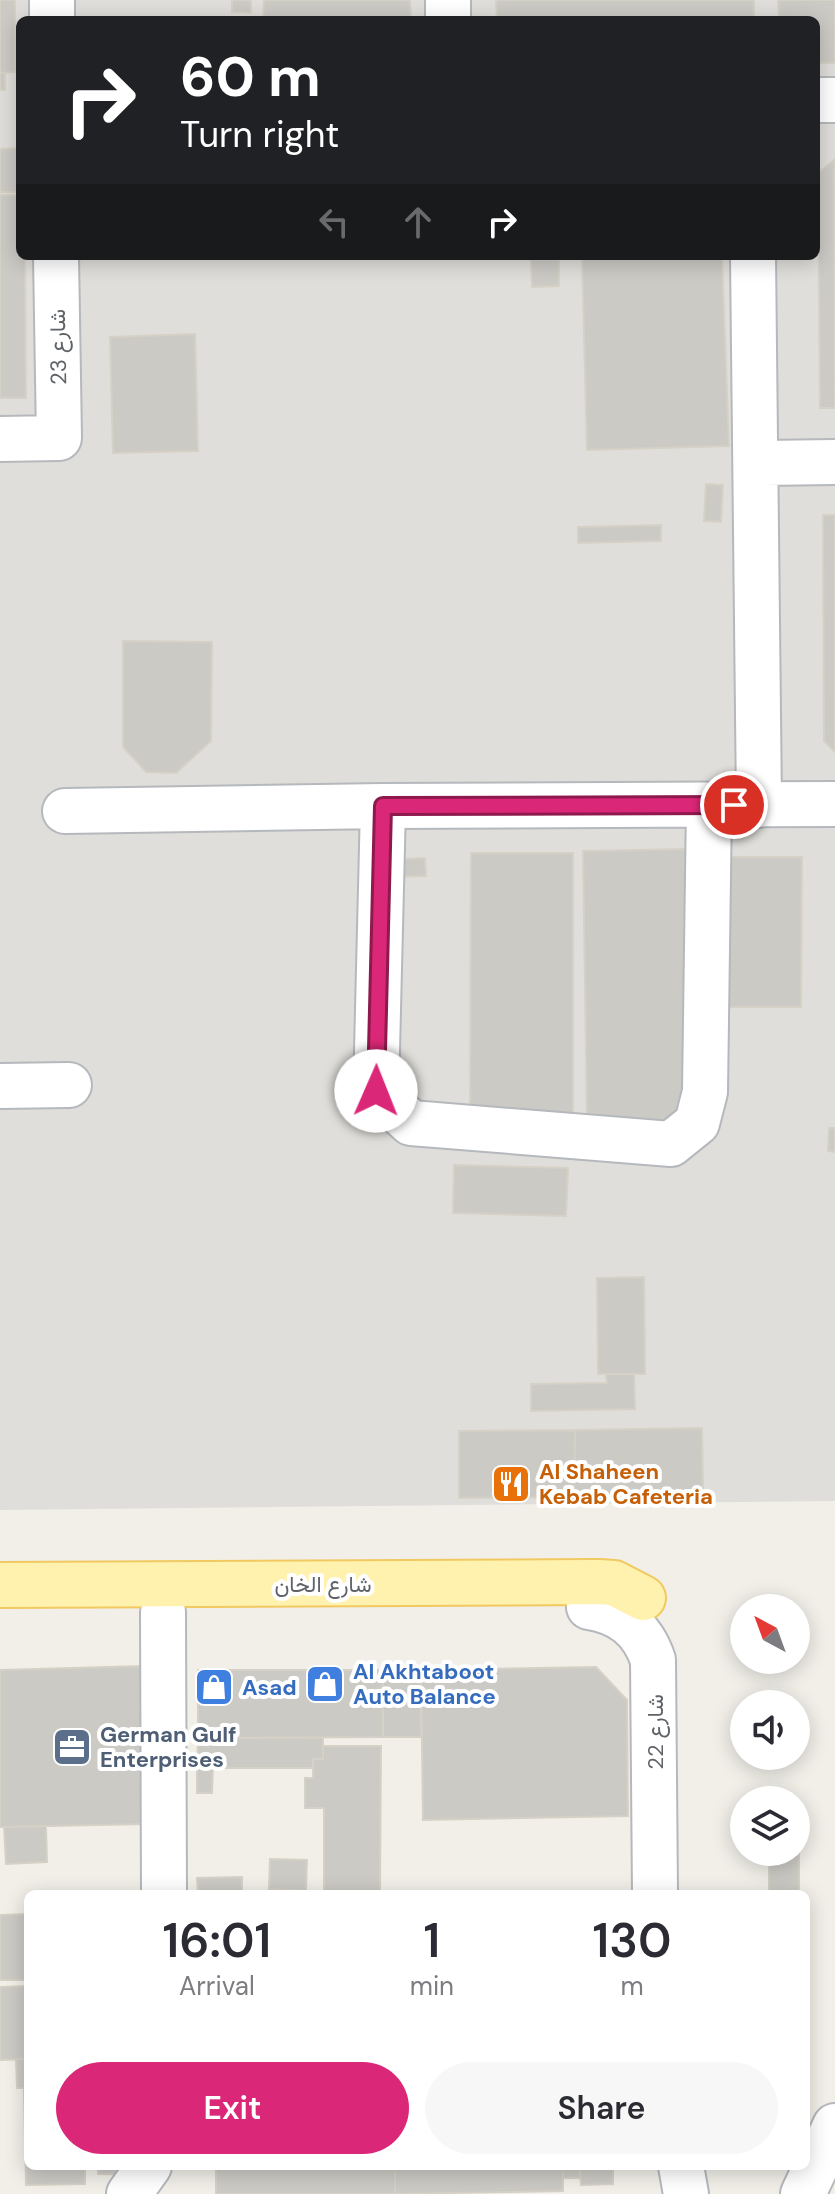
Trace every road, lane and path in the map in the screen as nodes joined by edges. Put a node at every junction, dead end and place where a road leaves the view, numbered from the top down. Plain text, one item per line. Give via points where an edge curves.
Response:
1 (56, 260) edge
2 (753, 260) edge
3 (0, 439) edge
4 (835, 462) edge
5 (756, 463) junction
6 (835, 804) edge
7 (709, 805) junction
8 (759, 805) junction
9 (383, 806) junction
10 (65, 811) dead end
11 (69, 1085) dead end
12 (0, 1086) edge
13 (0, 1585) edge
14 (643, 1598) joint
15 (589, 1607) joint
16 (163, 1612) junction
17 (0, 1614) edge
18 (164, 1890) edge
19 (655, 1890) edge
20 (673, 1890) edge
21 (835, 2126) edge
22 (146, 2170) edge
23 (129, 2194) edge
24 (803, 2194) edge

1 - 3 street, شارع 23 via 59,438
2 - 5 street
4 - 5 street
5 - 8 street
6 - 8 street
7 - 8 street
7 - 9 street
7 - 9 street via 705,1092 697,1123 671,1144 411,1123 376,1091
9 - 10 street
11 - 12 street
13 - 14 main road, شارع الخان via 598,1582 614,1583
14 - 20 street, شارع 22 via 662,1624 666,1640
15 - 16 main road, شارع الخان
15 - 19 street, شارع 22 via 630,1623 653,1660
16 - 17 main road, شارع الخان
16 - 18 street
21 - 24 street
22 - 23 street

